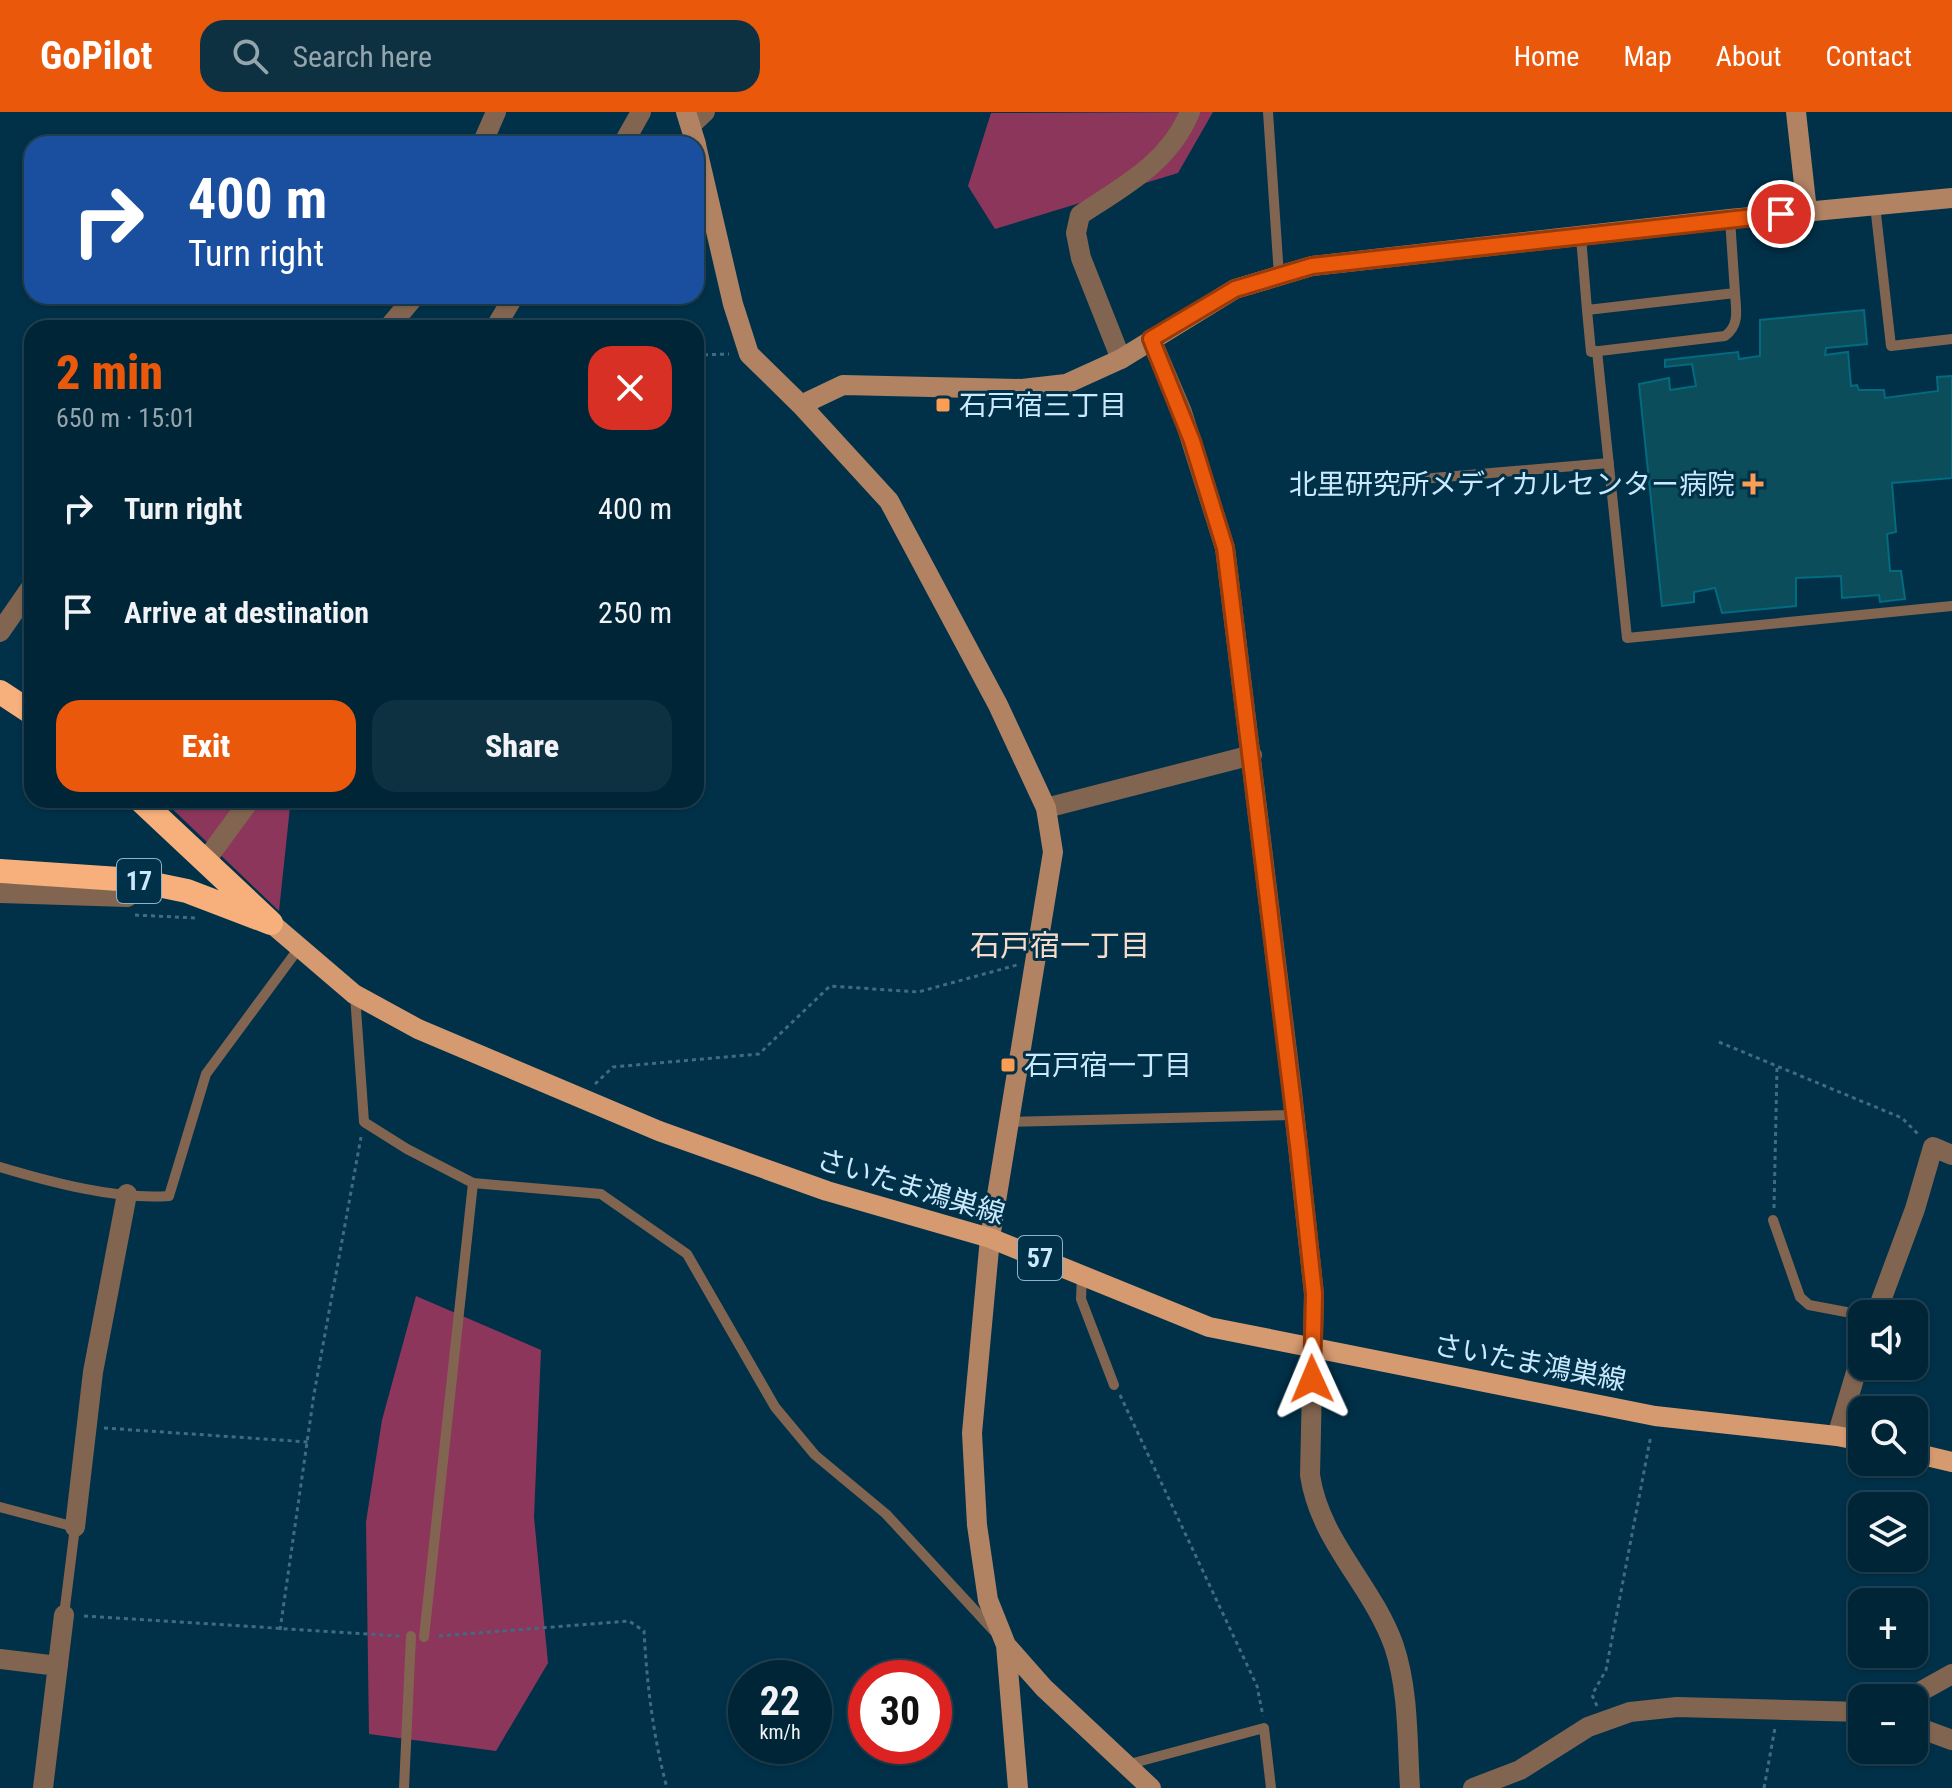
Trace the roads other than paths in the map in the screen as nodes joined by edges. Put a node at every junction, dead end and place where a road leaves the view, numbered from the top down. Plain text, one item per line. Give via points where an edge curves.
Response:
1 (496, 112) edge
2 (641, 112) edge
3 (1190, 112) edge
4 (1268, 112) edge
5 (1796, 112) edge
6 (486, 136) edge
7 (628, 136) edge
8 (704, 170) edge
9 (1952, 198) edge
10 (1875, 205) junction
11 (1807, 211) junction
12 (1730, 219) junction
13 (1581, 237) junction
14 (1279, 276) junction
15 (1735, 293) junction
16 (408, 304) edge
17 (1587, 310) junction
18 (395, 320) edge
19 (1151, 339) junction
20 (1952, 339) edge
21 (1597, 351) junction
22 (1121, 359) junction
23 (801, 405) junction
24 (1609, 463) junction
25 (1398, 481) dead end
26 (24, 598) edge
27 (1952, 606) edge
28 (0, 632) edge
29 (0, 692) edge
30 (24, 708) edge
31 (1252, 755) junction
32 (149, 808) edge
33 (244, 808) edge
34 (1046, 808) junction
35 (206, 860) junction
36 (0, 871) edge
37 (149, 883) junction
38 (0, 893) edge
39 (271, 923) junction
40 (299, 948) junction
41 (354, 994) junction
42 (1295, 1115) junction
43 (1008, 1122) junction
44 (1942, 1151) edge
45 (0, 1167) edge
46 (473, 1183) junction
47 (127, 1194) junction
48 (1773, 1220) road end
49 (990, 1238) junction
50 (1082, 1275) junction
51 (1881, 1300) edge
52 (1848, 1312) edge
53 (1311, 1349) junction
54 (1854, 1380) edge
55 (1114, 1385) road end
56 (1837, 1436) junction
57 (1848, 1438) edge
58 (1928, 1456) edge
59 (1952, 1462) edge
60 (0, 1507) edge
61 (75, 1527) junction
62 (64, 1615) joint
63 (411, 1636) dead end
64 (424, 1637) dead end
65 (1006, 1645) junction
66 (0, 1659) edge
67 (58, 1666) junction
68 (1952, 1674) edge
69 (1928, 1687) edge
70 (1848, 1712) edge
71 (1928, 1731) edge
72 (1952, 1740) edge
73 (1126, 1765) junction
74 (43, 1788) edge
75 (404, 1788) edge
76 (1018, 1788) edge
77 (1151, 1788) edge
78 (1271, 1788) edge
79 (1410, 1788) edge
80 (1473, 1788) edge

1 - 6 street
2 - 7 street
3 - 22 street via 1160,159 1080,215 1076,233 1081,258
4 - 14 lane
5 - 11 street
8 - 23 street via 749,354
9 - 10 street
10 - 11 street
10 - 20 lane via 1891,346
11 - 12 street
12 - 13 street
12 - 15 lane
13 - 14 street via 1312,266
13 - 17 lane
14 - 19 street via 1235,289
15 - 17 lane
15 - 21 lane via 1737,320 1725,336
16 - 18 street
17 - 21 lane via 1591,352
19 - 22 street
19 - 31 street via 1192,441 1225,548
21 - 24 lane
22 - 23 street via 1066,384 1022,389 843,385
23 - 34 street via 889,501 998,705
24 - 25 lane
24 - 27 lane via 1627,638
26 - 28 street
29 - 30 highway
31 - 34 street
31 - 42 street
32 - 35 highway, 17
33 - 35 street
34 - 43 street via 1053,852
35 - 39 highway, 17
36 - 37 highway, 17
37 - 38 street via 127,897
37 - 39 highway, 17 via 187,891
39 - 40 main road, さいたま鴻巣線 / 57
40 - 41 main road, さいたま鴻巣線 / 57
40 - 47 lane via 206,1074 169,1196
41 - 46 lane via 364,1122
41 - 49 main road, さいたま鴻巣線 / 57 via 418,1029 659,1131 827,1191
42 - 43 lane
42 - 53 street via 1314,1294
43 - 49 street
44 - 51 street
45 - 47 lane
46 - 64 lane
46 - 65 lane via 601,1194 687,1254 775,1407 815,1455 886,1514
47 - 61 street via 93,1372
48 - 52 lane via 1800,1297 1809,1305
49 - 50 main road, さいたま鴻巣線 / 57
49 - 65 street via 972,1433 988,1600
50 - 53 main road, さいたま鴻巣線 / 57 via 1209,1327
50 - 55 lane via 1081,1299
53 - 56 main road, さいたま鴻巣線 / 57 via 1655,1416
53 - 79 street via 1314,1503 1393,1644 1403,1683
54 - 56 street
56 - 57 main road, さいたま鴻巣線 / 57
58 - 59 main road
60 - 61 lane
61 - 62 lane
62 - 67 street
63 - 75 lane
65 - 73 street
65 - 76 street
66 - 67 street
67 - 74 street
68 - 69 street
70 - 80 street via 1677,1707 1630,1712 1588,1727 1520,1770
71 - 72 street
73 - 77 street
73 - 78 lane via 1264,1728

